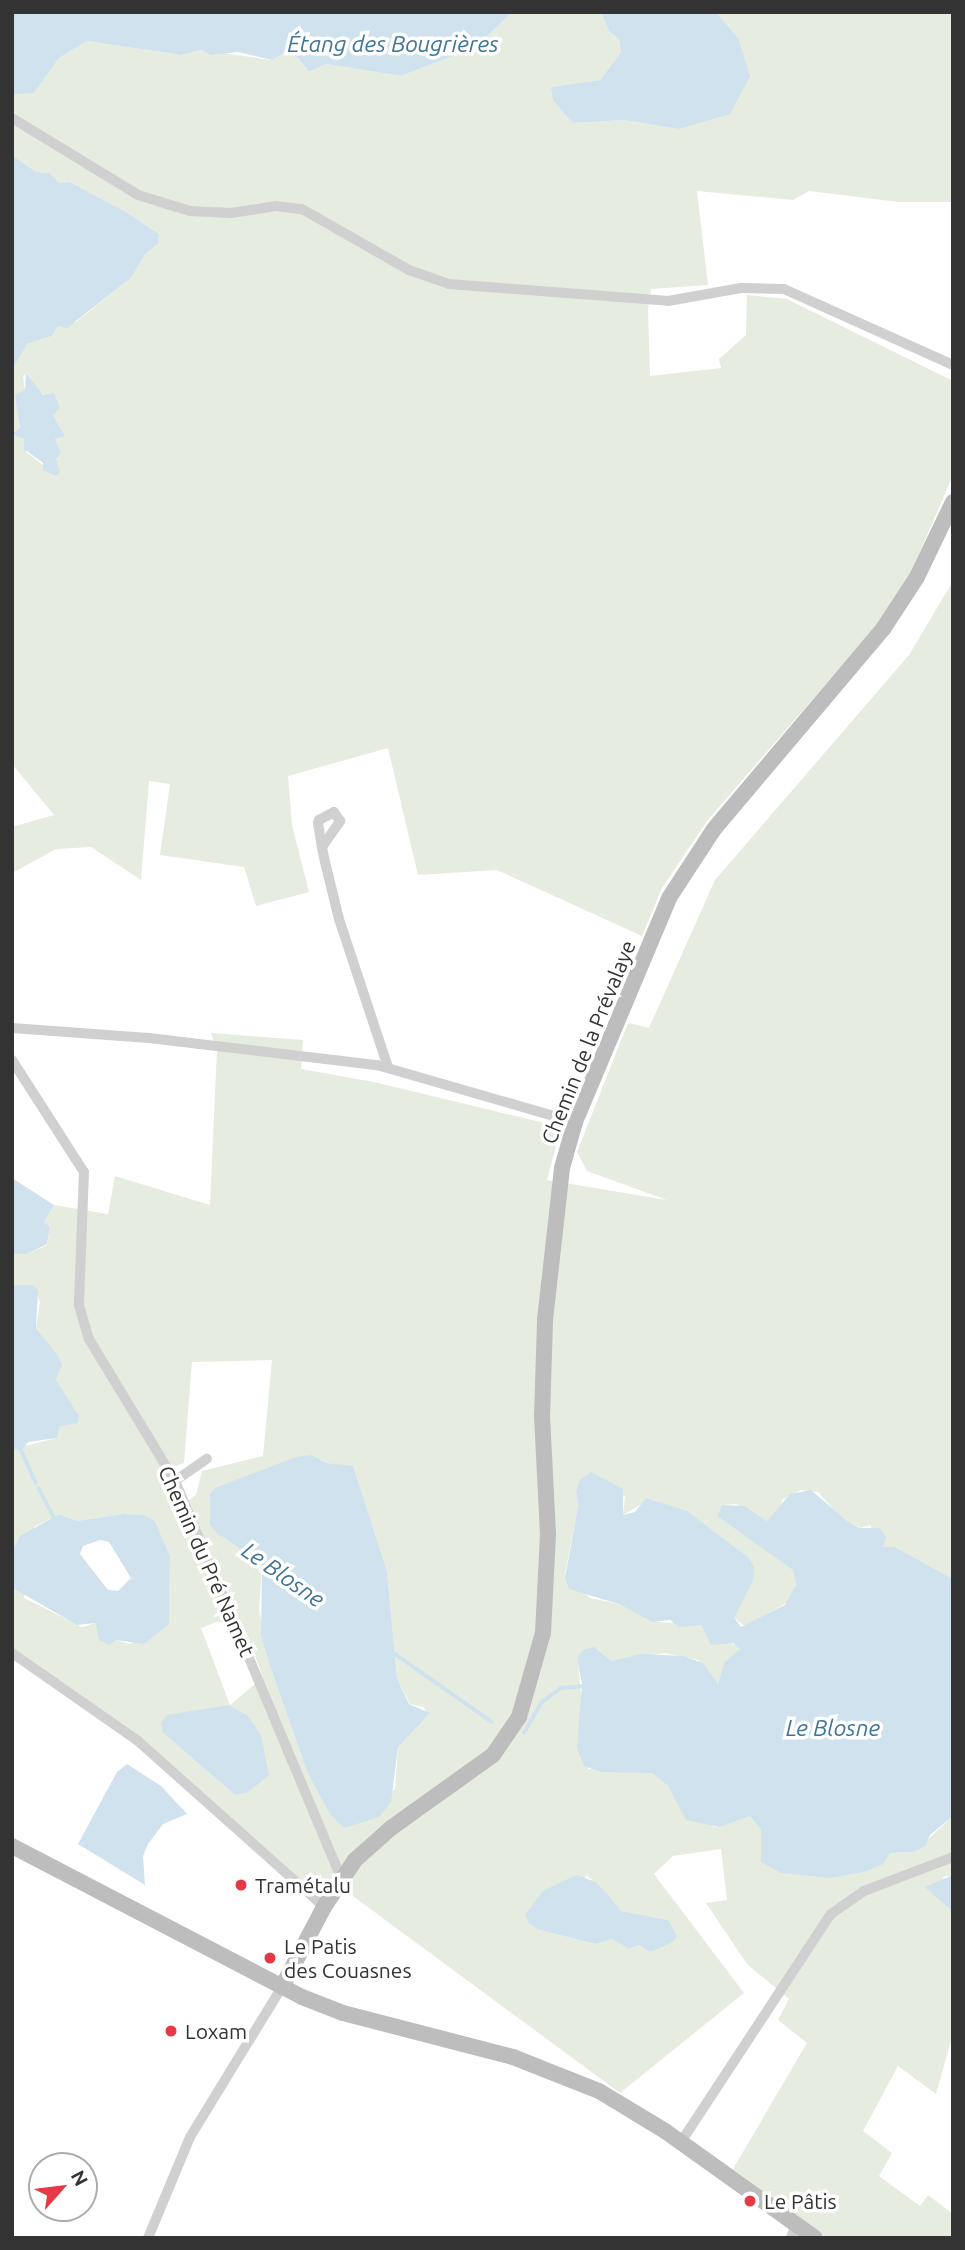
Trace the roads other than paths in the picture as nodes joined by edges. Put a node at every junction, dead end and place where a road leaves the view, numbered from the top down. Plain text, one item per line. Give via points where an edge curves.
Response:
1 (12, 118) edge
2 (953, 365) edge
3 (953, 502) edge
4 (322, 847) dead end
5 (12, 1028) edge
6 (12, 1060) edge
7 (388, 1067) junction
8 (575, 1122) junction
9 (207, 1459) dead end
10 (176, 1481) junction
11 (12, 1653) edge
12 (12, 1846) edge
13 (953, 1857) edge
14 (341, 1878) junction
15 (324, 1907) junction
16 (282, 1987) junction
17 (681, 2142) junction
18 (794, 2231) edge
19 (148, 2238) edge
20 (815, 2238) edge

1 - 2 street via 138,195 190,211 302,209 409,270 449,284 668,302 760,286 784,289
3 - 8 street, Chemin de la Prévalaye via 917,577 883,629 714,829 669,898
4 - 7 street via 328,901
5 - 7 street via 279,1051
6 - 10 street, Chemin du Pré Namet via 84,1172 79,1296 89,1339
7 - 8 street
8 - 14 street, Chemin de la Prévalaye via 562,1168 546,1307 542,1417 546,1587 542,1633 529,1690 519,1717 493,1755 391,1828
9 - 10 street
10 - 14 street, Chemin du Pré Namet
11 - 15 street via 148,1749
12 - 16 street
13 - 17 street via 864,1891 831,1914
14 - 15 street, Chemin de la Prévalaye
15 - 16 street, Chemin de la Prévalaye
16 - 17 street via 343,2013 553,2070 616,2100
16 - 19 street via 191,2137 170,2177
17 - 18 street
18 - 20 street

